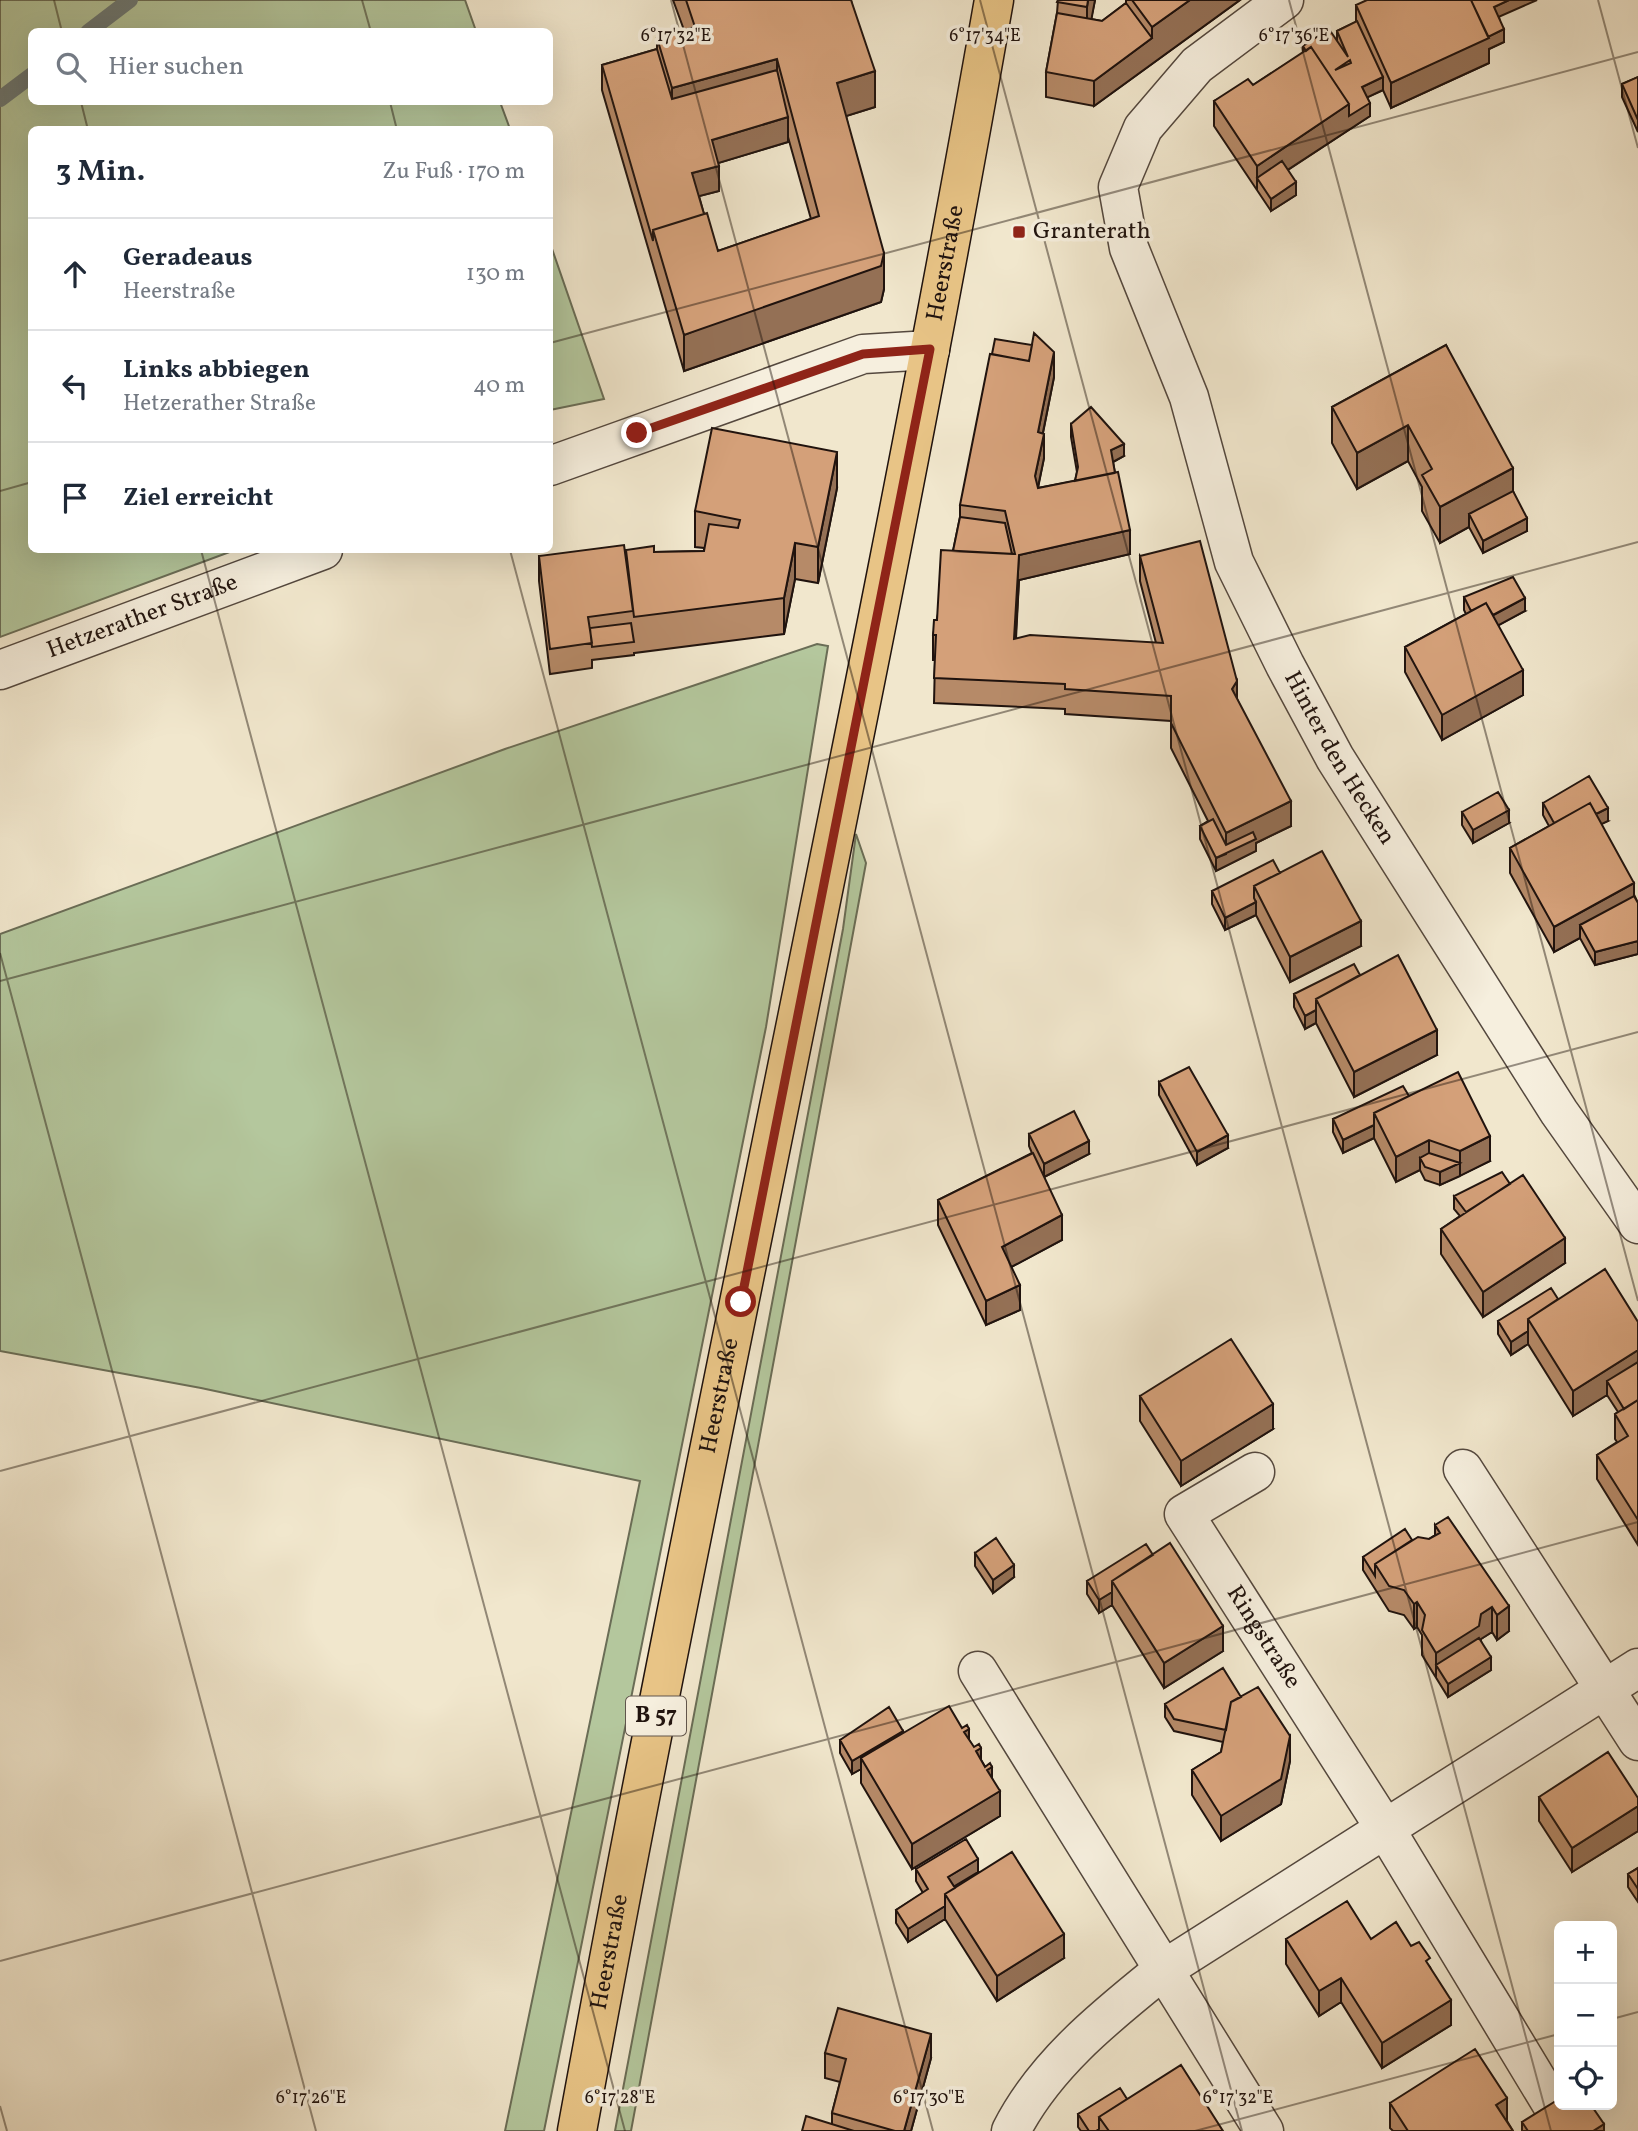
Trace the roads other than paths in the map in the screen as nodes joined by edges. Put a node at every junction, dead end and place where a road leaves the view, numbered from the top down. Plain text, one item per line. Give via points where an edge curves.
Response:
1 (994, 0) edge
2 (1284, 0) edge
3 (930, 349) junction
4 (553, 465) edge
5 (315, 553) edge
6 (0, 670) edge
7 (1638, 1224) edge
8 (1463, 1469) dead end
9 (1255, 1472) dead end
10 (1638, 1668) edge
11 (978, 1671) dead end
12 (1606, 1689) junction
13 (1638, 1741) edge
14 (1386, 1830) junction
15 (1163, 1970) junction
16 (1557, 2113) edge
17 (577, 2131) edge
18 (1011, 2131) edge
19 (1264, 2131) edge

1 - 3 main road, Heerstraße
2 - 7 street, Hinter den Hecken via 1197,65 1143,128 1118,187 1129,248 1189,397 1234,562 1285,665 1350,782 1559,1112
3 - 4 street via 863,354
3 - 17 main road, Heerstraße / B 57 via 628,1854
5 - 6 street, Hetzerather Straße
8 - 12 street
9 - 14 street, Ringstraße via 1184,1514
10 - 12 street
11 - 15 street
12 - 13 street
12 - 14 street
14 - 15 street
14 - 16 street, Ringstraße
15 - 18 street via 1061,2059
15 - 19 street

